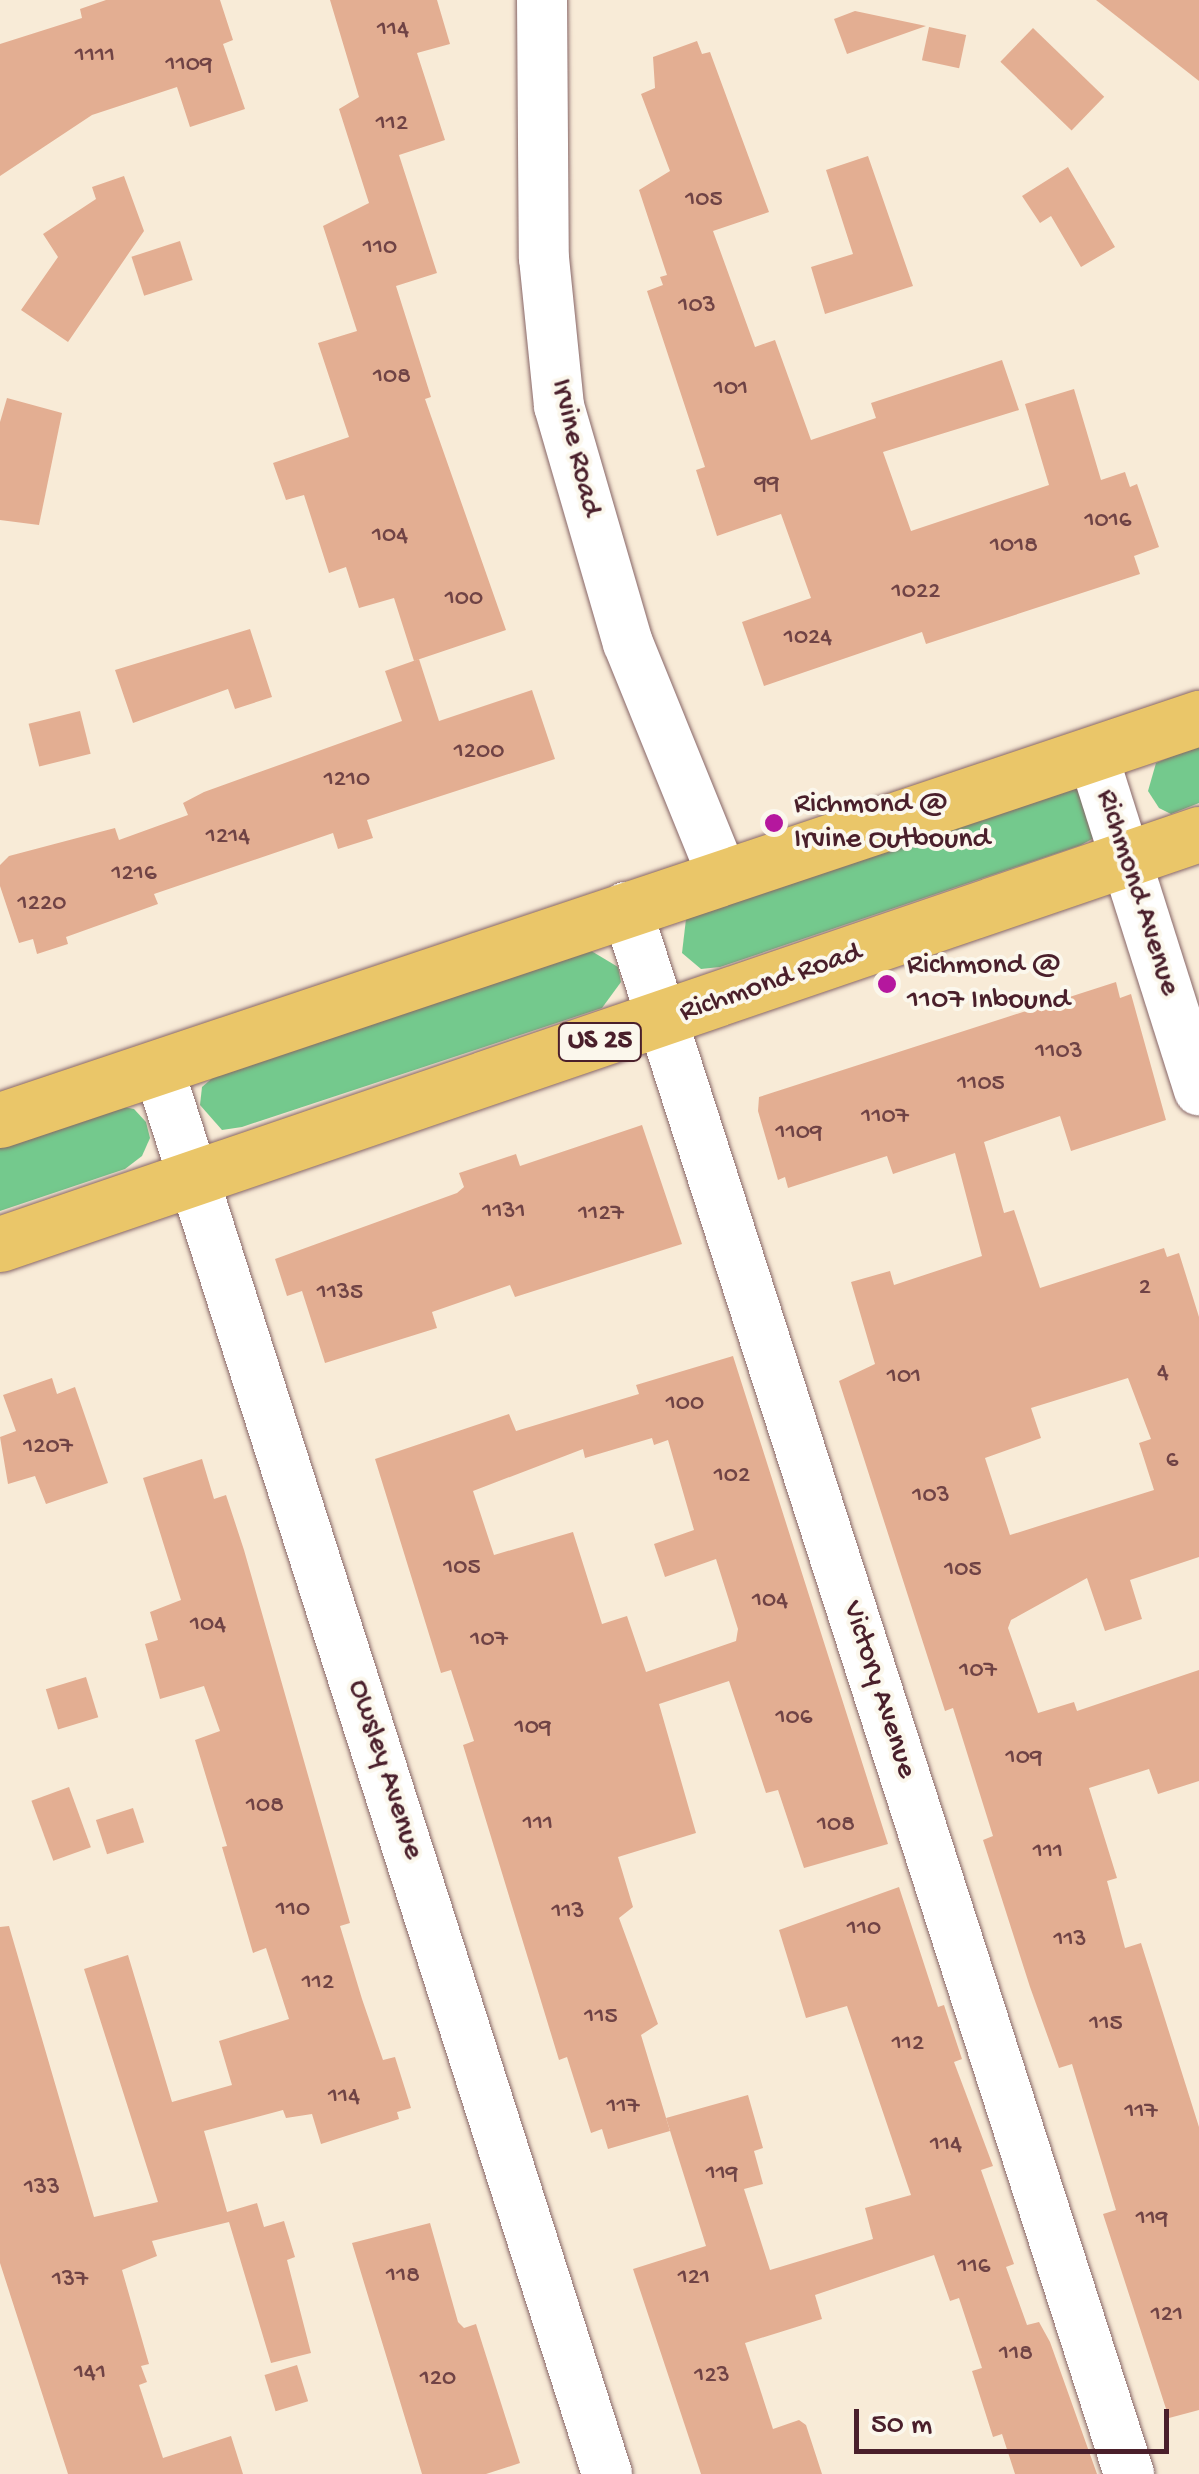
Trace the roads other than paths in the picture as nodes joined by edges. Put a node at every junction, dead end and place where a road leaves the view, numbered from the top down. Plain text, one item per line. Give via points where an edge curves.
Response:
1 (542, 0) edge
2 (1199, 718) edge
3 (1092, 753) junction
4 (1199, 834) edge
5 (1125, 862) junction
6 (722, 874) junction
7 (626, 907) junction
8 (664, 1020) junction
9 (158, 1067) junction
10 (1199, 1090) edge
11 (0, 1120) edge
12 (196, 1179) junction
13 (0, 1244) edge
14 (608, 2474) edge
15 (1129, 2474) edge

1 - 6 street, Irvine Road via 544,258 559,406 628,643
2 - 3 main road
3 - 5 street, Richmond Avenue
3 - 6 main road
4 - 5 main road, Richmond Road / US 25
5 - 8 main road, Richmond Road / US 25
5 - 10 street, Richmond Avenue
6 - 7 main road
7 - 8 street, Victory Avenue
7 - 9 main road
8 - 12 main road, Richmond Road / US 25
8 - 15 street, Victory Avenue
9 - 11 main road
9 - 12 street, Owsley Avenue
12 - 13 main road, Richmond Road / US 25
12 - 14 street, Owsley Avenue

